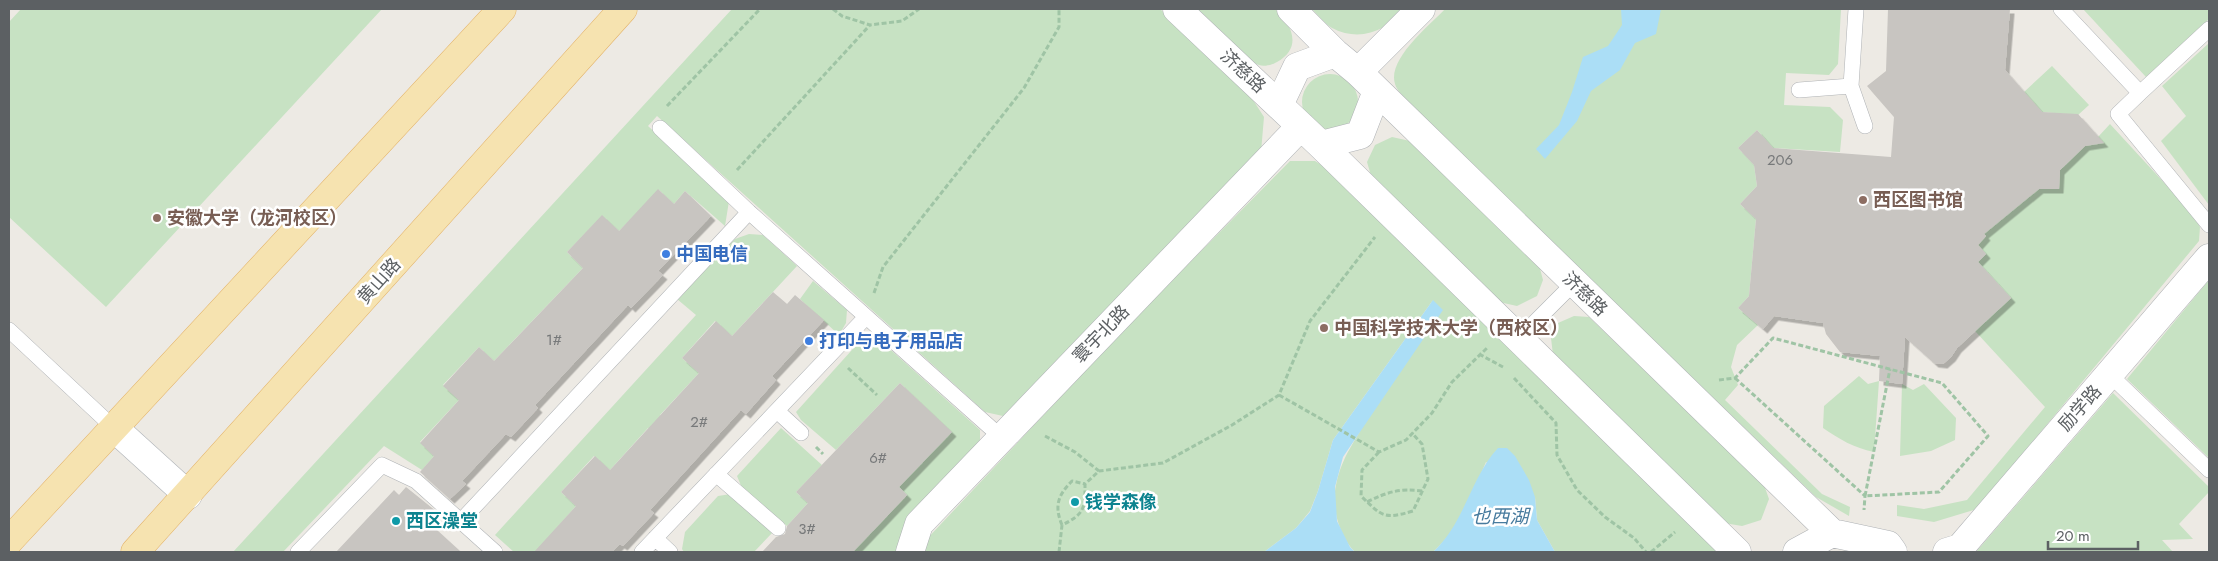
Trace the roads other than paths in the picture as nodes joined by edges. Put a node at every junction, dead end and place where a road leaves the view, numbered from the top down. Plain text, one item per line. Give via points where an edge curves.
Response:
1 (502, 9) edge
2 (623, 9) edge
3 (1177, 9) edge
4 (1291, 9) edge
5 (1421, 9) edge
6 (1856, 9) edge
7 (2061, 9) edge
8 (2209, 29) edge
9 (1335, 53) junction
10 (1368, 82) junction
11 (1851, 86) junction
12 (1799, 90) dead end
13 (2140, 93) junction
14 (1279, 105) junction
15 (1301, 126) junction
16 (1865, 126) dead end
17 (660, 128) road end
18 (1320, 145) junction
19 (749, 212) junction
20 (2209, 224) edge
21 (2209, 258) edge
22 (1574, 283) junction
23 (866, 317) junction
24 (9, 330) edge
25 (1513, 334) junction
26 (2110, 374) junction
27 (777, 411) junction
28 (113, 427) junction
29 (1008, 430) junction
30 (801, 433) dead end
31 (2209, 470) edge
32 (716, 474) junction
33 (188, 494) junction
34 (461, 521) junction
35 (778, 528) dead end
36 (1832, 534) junction
37 (655, 538) junction
38 (9, 541) edge
39 (910, 550) edge
40 (135, 552) edge
41 (298, 552) edge
42 (495, 552) edge
43 (642, 552) edge
44 (670, 552) edge
45 (1736, 552) edge
46 (1797, 552) edge
47 (1892, 552) edge
48 (1947, 552) edge

1 - 28 main road
2 - 33 main road, 黄山路
3 - 14 street, 济慈路
4 - 9 street, 济慈路
5 - 10 street
6 - 11 lane
7 - 13 lane
8 - 13 lane
9 - 10 street, 济慈路
9 - 14 street via 1297,67
10 - 18 street via 1360,135
10 - 22 street, 济慈路
11 - 12 lane
11 - 16 lane
13 - 20 lane via 2118,114
14 - 15 street, 济慈路
15 - 18 street, 济慈路
15 - 29 street, 寰宇北路
17 - 19 lane
18 - 25 street, 济慈路
19 - 23 lane
19 - 34 lane
21 - 26 street, 励学路
22 - 25 lane
22 - 36 street, 济慈路
23 - 27 lane
23 - 29 lane
24 - 28 lane
25 - 45 street, 济慈路
26 - 31 lane
26 - 48 street, 励学路 via 1960,548
27 - 30 lane
27 - 32 lane
28 - 33 street
28 - 38 main road
29 - 39 street, 寰宇北路 via 920,524
32 - 35 lane
32 - 37 lane
33 - 40 main road, 黄山路
34 - 41 lane via 416,481 382,465
34 - 42 lane
36 - 46 street
36 - 47 street via 1888,545
37 - 43 lane
37 - 44 lane

